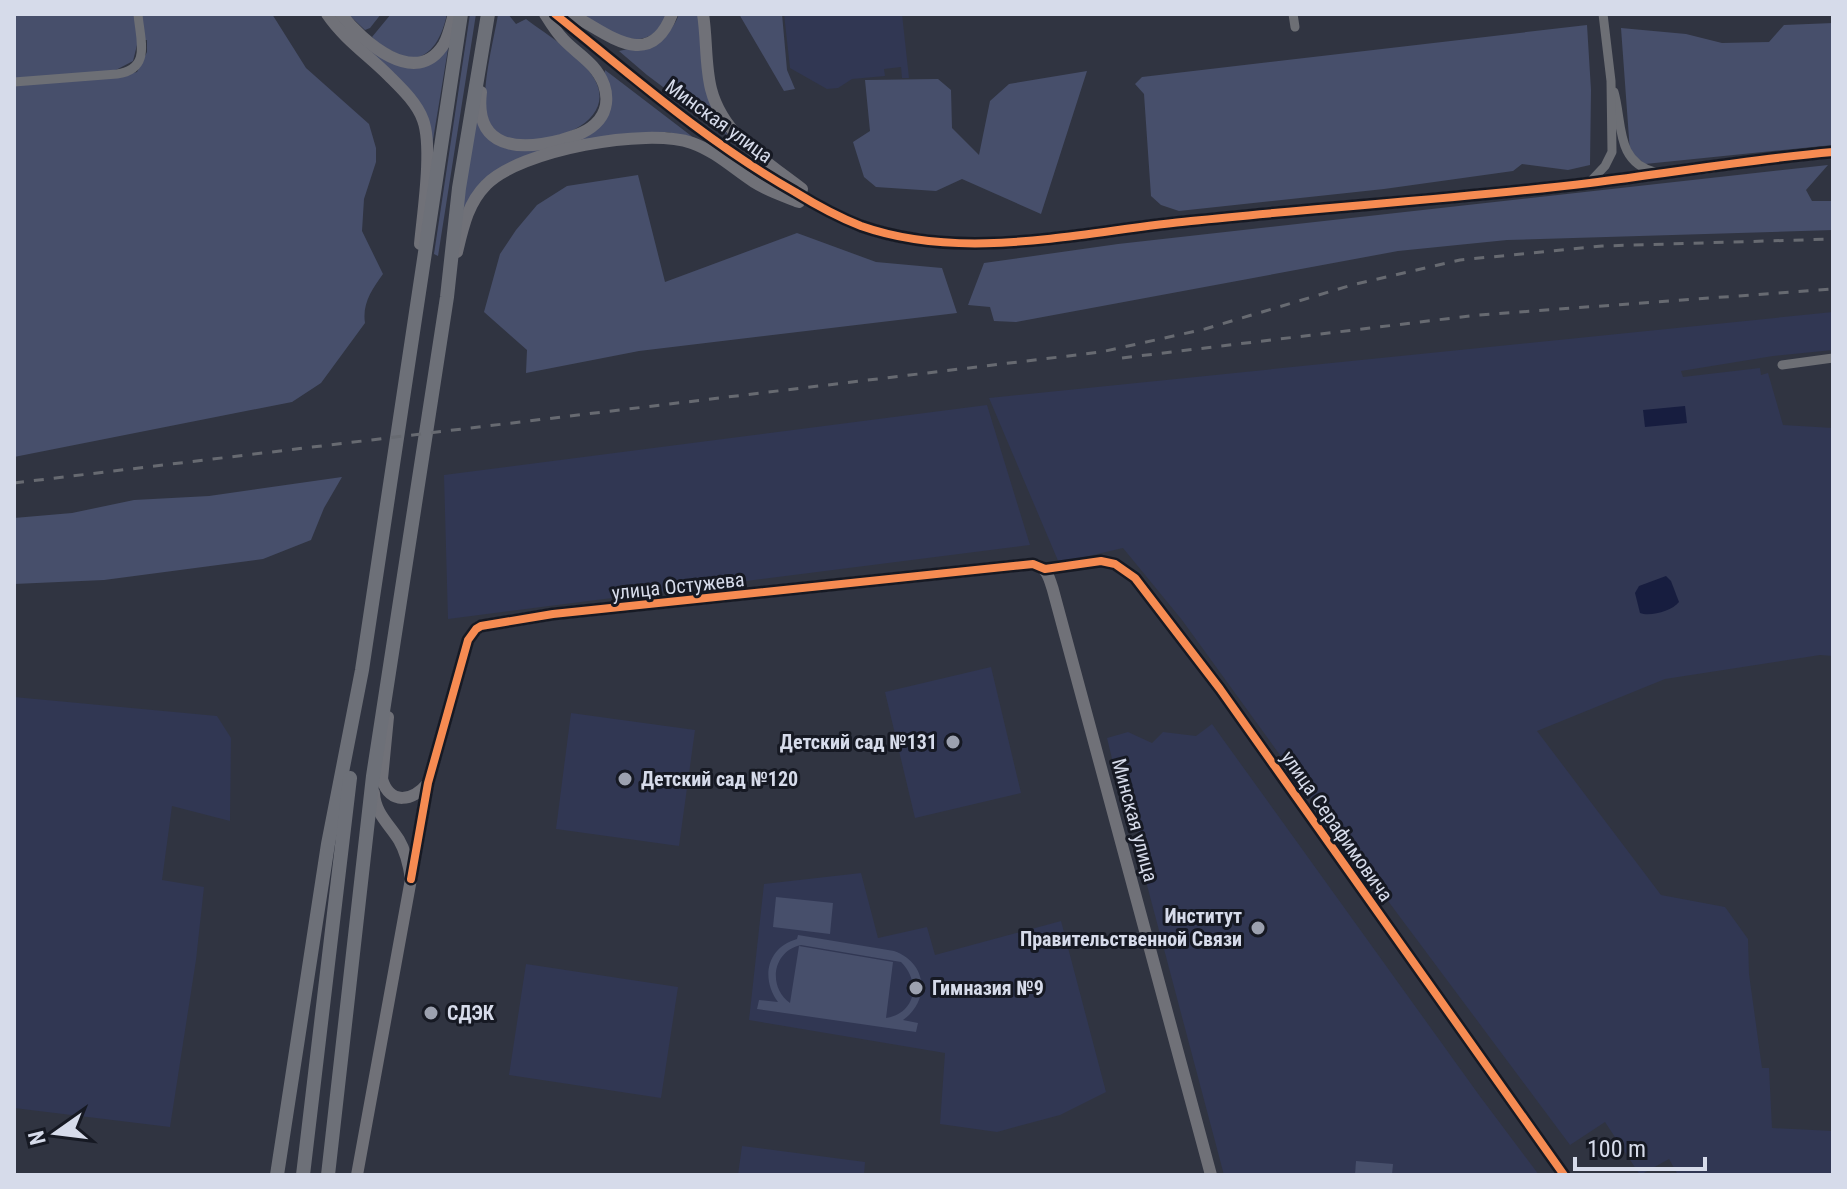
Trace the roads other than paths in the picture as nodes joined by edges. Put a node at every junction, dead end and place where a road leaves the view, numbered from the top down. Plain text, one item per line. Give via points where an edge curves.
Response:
1 (138, 14) edge
2 (327, 14) edge
3 (341, 14) edge
4 (454, 14) edge
5 (461, 14) edge
6 (488, 14) edge
7 (545, 14) edge
8 (555, 14) edge
9 (570, 14) edge
10 (672, 14) edge
11 (703, 14) edge
12 (1293, 14) edge
13 (1603, 14) edge
14 (1295, 27) dead end
15 (1611, 81) junction
16 (14, 82) edge
17 (1833, 152) edge
18 (1662, 173) junction
19 (1589, 183) junction
20 (836, 216) junction
21 (447, 297) junction
22 (417, 299) junction
23 (1833, 358) edge
24 (1782, 365) dead end
25 (1045, 569) junction
26 (362, 670) junction
27 (390, 673) junction
28 (373, 776) junction
29 (428, 783) junction
30 (411, 879) junction
31 (277, 1175) edge
32 (303, 1175) edge
33 (328, 1175) edge
34 (357, 1175) edge
35 (1211, 1175) edge
36 (1564, 1175) edge

1 - 16 street via 141,53 133,70
2 - 22 street via 411,99 424,121 428,153
3 - 4 street via 377,49 408,63 438,52
5 - 22 main road
6 - 7 street via 482,120 501,141 521,146 584,132 605,109 599,74 562,39
6 - 21 main road
8 - 20 street, Минская улица via 740,158
9 - 10 street via 620,43 637,45 661,33
11 - 20 street via 711,90 725,120 757,155
12 - 14 street
13 - 15 street
15 - 18 street via 1625,150 1640,167
15 - 19 street via 1612,152
17 - 18 street, Минская улица
18 - 19 street, Минская улица
19 - 20 street, Минская улица via 991,244 917,239
20 - 21 street via 757,184 691,143 649,136 588,145 526,161 488,182 470,207
21 - 27 main road
22 - 26 main road
23 - 24 street
25 - 29 street, улица Остужева via 1026,565 488,623 468,640
25 - 35 street, Минская улица
25 - 36 street, улица Серафимовича via 1101,561 1135,578 1220,689
26 - 31 main road via 328,844
26 - 32 main road
27 - 28 main road
27 - 29 street via 384,787 405,799
28 - 30 street via 375,804 400,842
28 - 33 main road
29 - 30 street, улица Остужева
30 - 34 street

